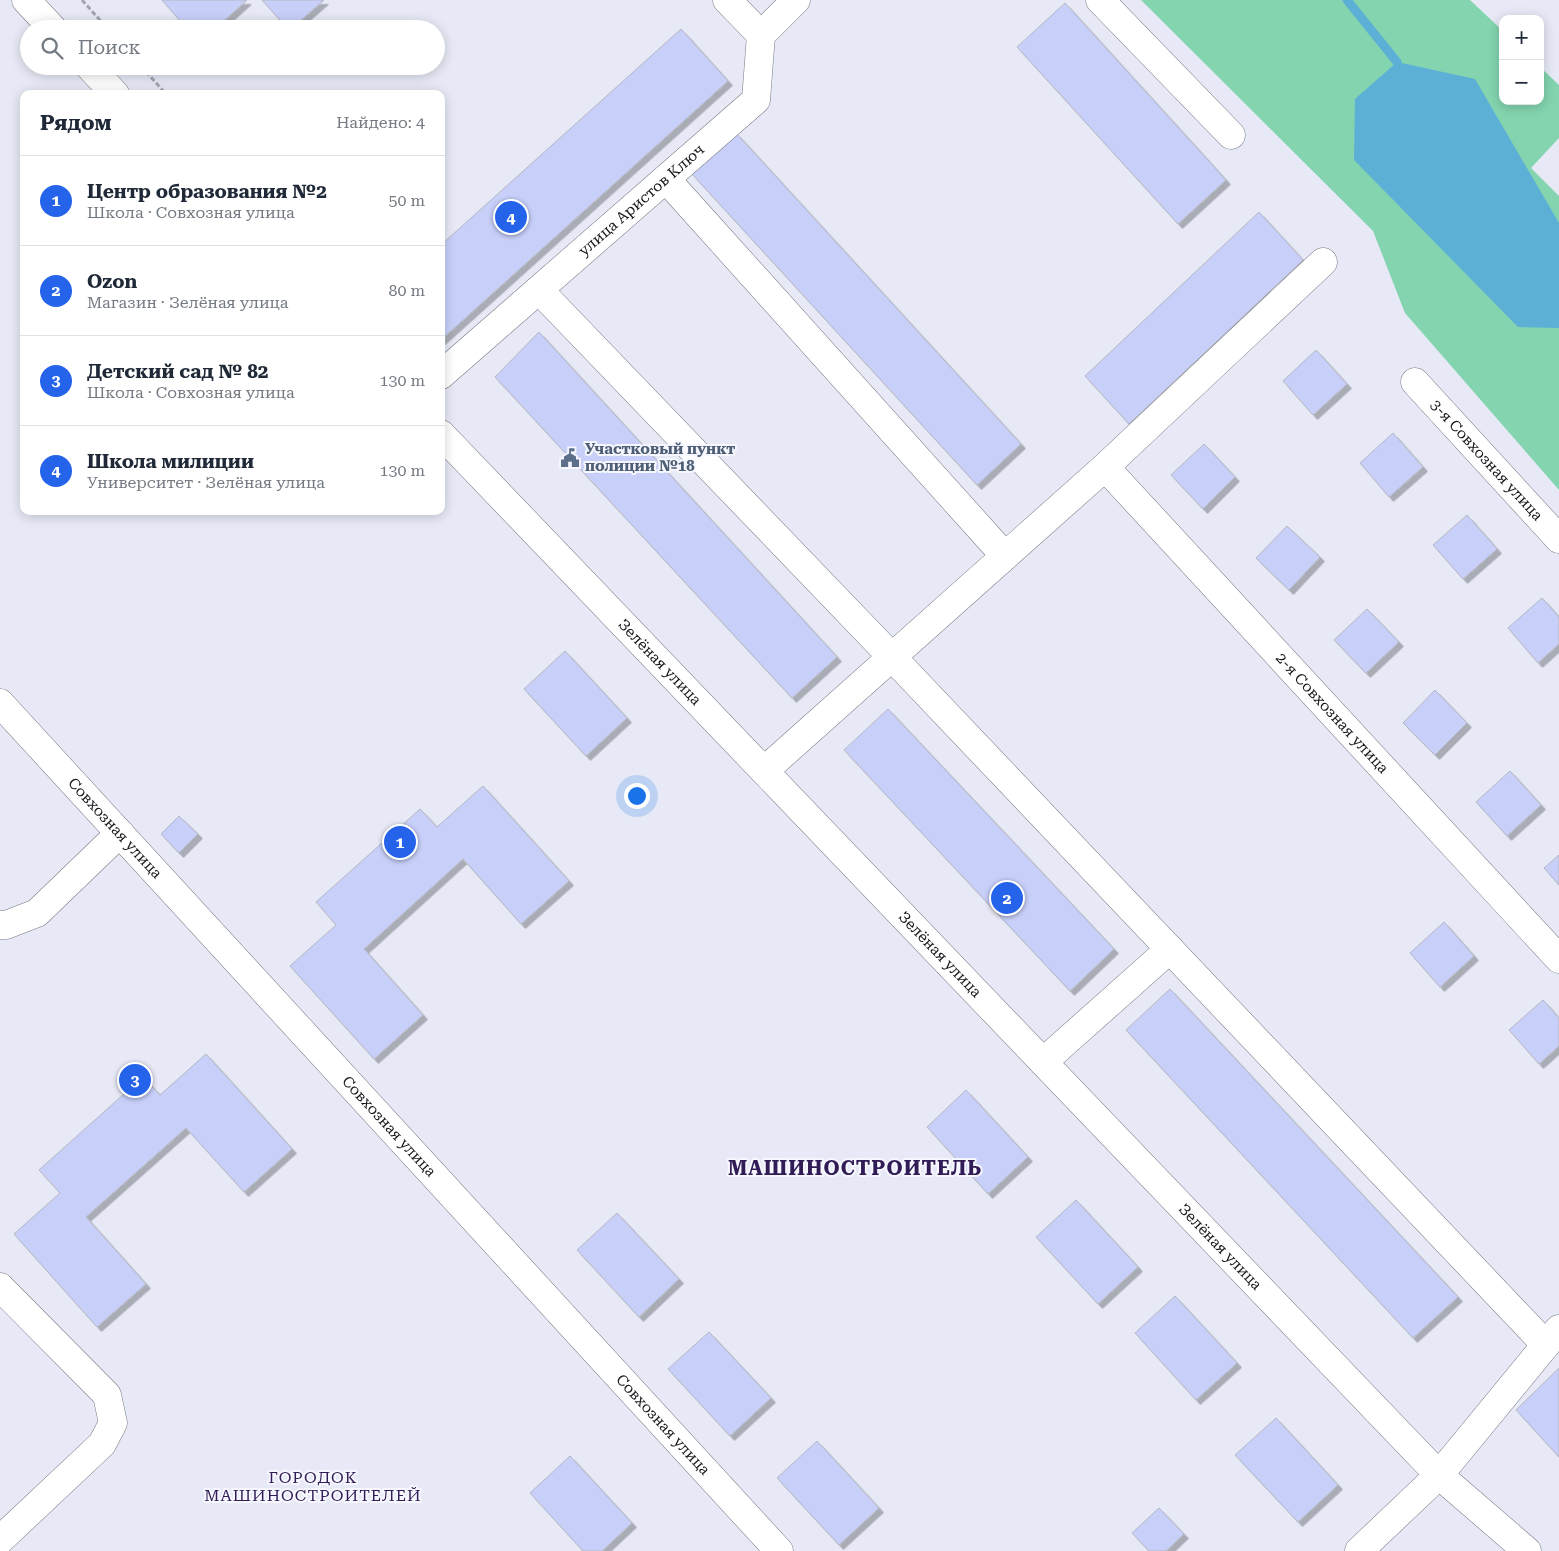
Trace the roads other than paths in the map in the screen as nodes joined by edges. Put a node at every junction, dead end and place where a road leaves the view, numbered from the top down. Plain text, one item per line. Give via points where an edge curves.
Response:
1 (26, 0) edge
2 (727, 0) edge
3 (796, 0) edge
4 (1100, 0) edge
5 (45, 20) edge
6 (761, 35) junction
7 (97, 75) edge
8 (111, 90) edge
9 (1231, 135) dead end
10 (666, 179) junction
11 (1324, 262) dead end
12 (539, 290) junction
13 (445, 371) edge
14 (1415, 382) dead end
15 (445, 438) edge
16 (1105, 467) junction
17 (1559, 539) edge
18 (1005, 556) junction
19 (892, 657) junction
20 (0, 703) edge
21 (764, 771) junction
22 (120, 833) junction
23 (0, 925) edge
24 (1170, 949) junction
25 (1559, 959) edge
26 (1043, 1062) junction
27 (0, 1287) edge
28 (1552, 1337) edge
29 (1439, 1475) junction
30 (0, 1540) edge
31 (779, 1551) edge
32 (1359, 1551) edge
33 (1527, 1551) edge

1 - 5 street
2 - 6 street
3 - 6 street
4 - 9 street
6 - 10 street, улица Аристов Ключ via 756,100
7 - 8 street
10 - 12 street, улица Аристов Ключ
10 - 18 street
11 - 16 street
12 - 13 street, улица Аристов Ключ
12 - 19 street
14 - 17 street, 3-я Совхозная улица
15 - 21 street, Зелёная улица
16 - 18 street
16 - 25 street, 2-я Совхозная улица
18 - 19 street
19 - 21 street
19 - 24 street
20 - 22 street, Совхозная улица
21 - 26 street, Зелёная улица
22 - 23 street via 36,913
22 - 31 street, Совхозная улица
24 - 26 street
24 - 28 street
26 - 29 street, Зелёная улица
27 - 30 street via 107,1395 113,1423 102,1444
28 - 29 street
29 - 32 street
29 - 33 street, Зелёная улица

